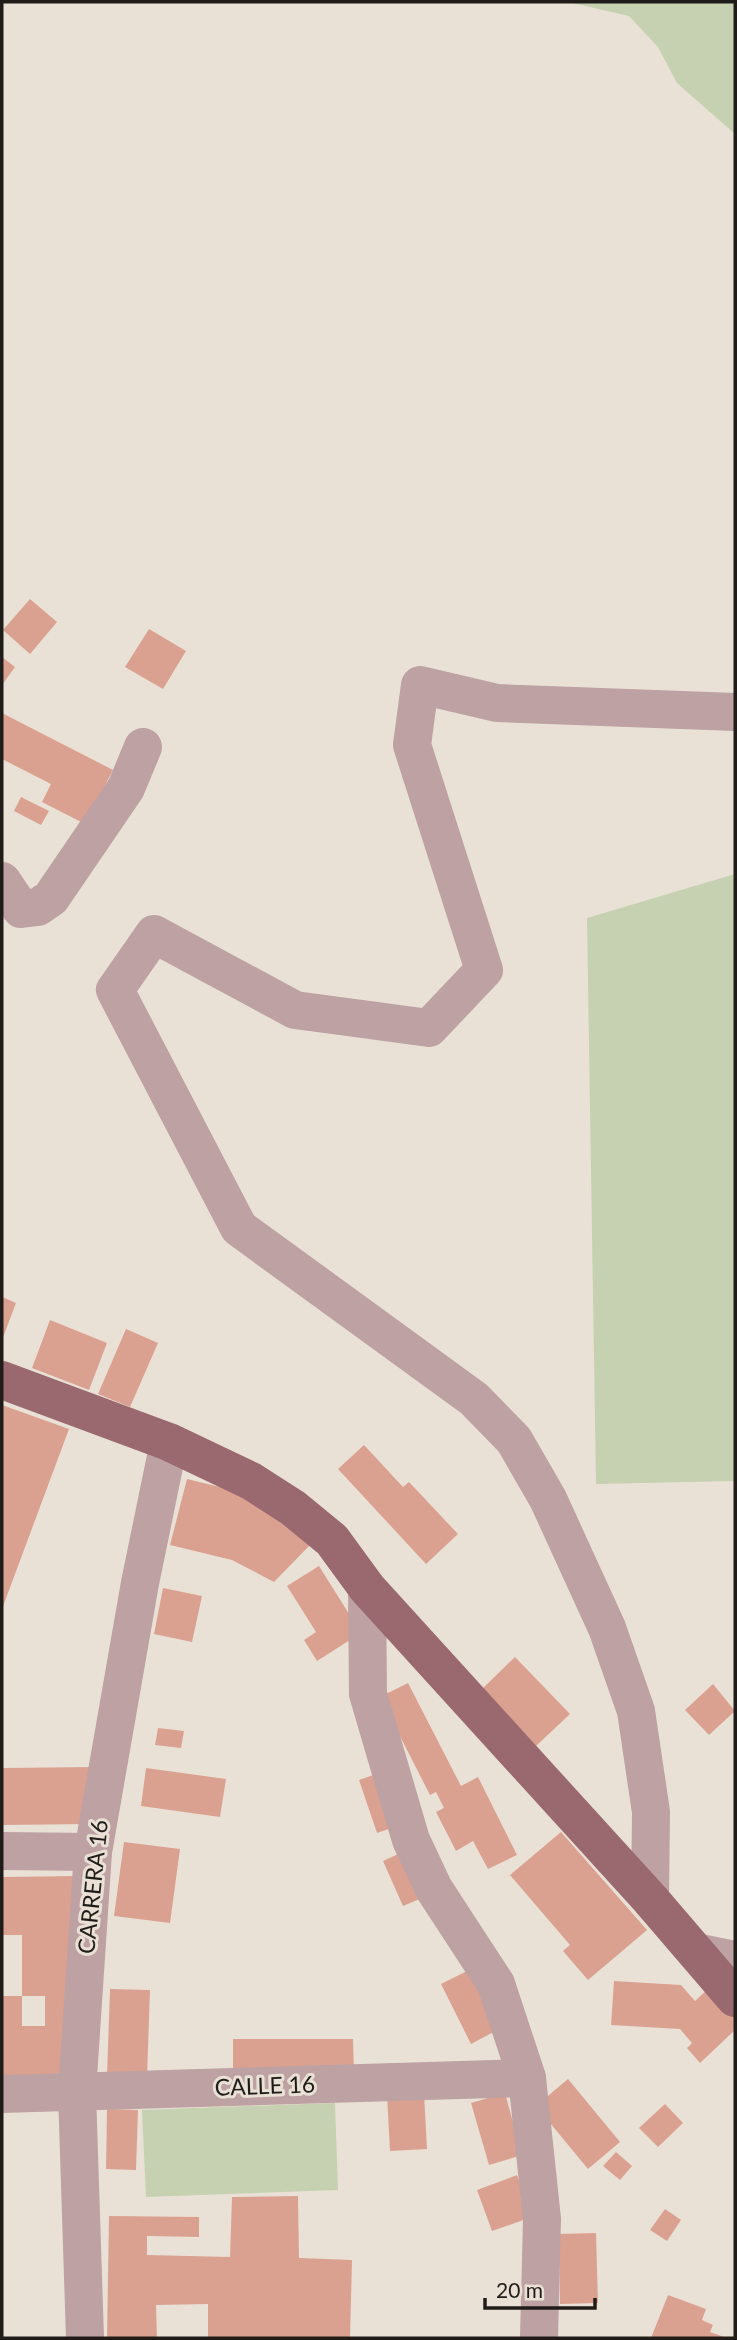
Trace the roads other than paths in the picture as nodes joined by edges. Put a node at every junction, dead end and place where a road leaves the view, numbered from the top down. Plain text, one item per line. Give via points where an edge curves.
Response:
1 (735, 712) edge
2 (143, 747) dead end
3 (2, 881) edge
4 (2, 1380) edge
5 (169, 1442) junction
6 (367, 1588) junction
7 (2, 1851) edge
8 (93, 1852) junction
9 (650, 1899) junction
10 (696, 1952) junction
11 (735, 1960) edge
12 (735, 1998) edge
13 (527, 2078) junction
14 (77, 2092) junction
15 (2, 2094) edge
16 (85, 2338) edge
17 (539, 2338) edge

1 - 9 street via 497,704 420,685 412,746 484,970 429,1028 295,1010 154,934 116,990 239,1228 474,1399 514,1440 548,1499 607,1628 636,1711 651,1812
2 - 3 street via 126,788 51,898 38,907 21,909
4 - 5 main road
5 - 6 main road via 251,1481 293,1508 331,1540
5 - 8 street, CARRERA 16
6 - 9 main road
6 - 13 street via 368,1694 411,1839 434,1889 496,1984
7 - 8 street
8 - 14 street, CARRERA 16
9 - 10 main road
10 - 11 street
10 - 12 main road
13 - 14 street, CALLE 16
13 - 17 street via 542,2219
14 - 15 street, CALLE 16
14 - 16 street, CARRERA 16

